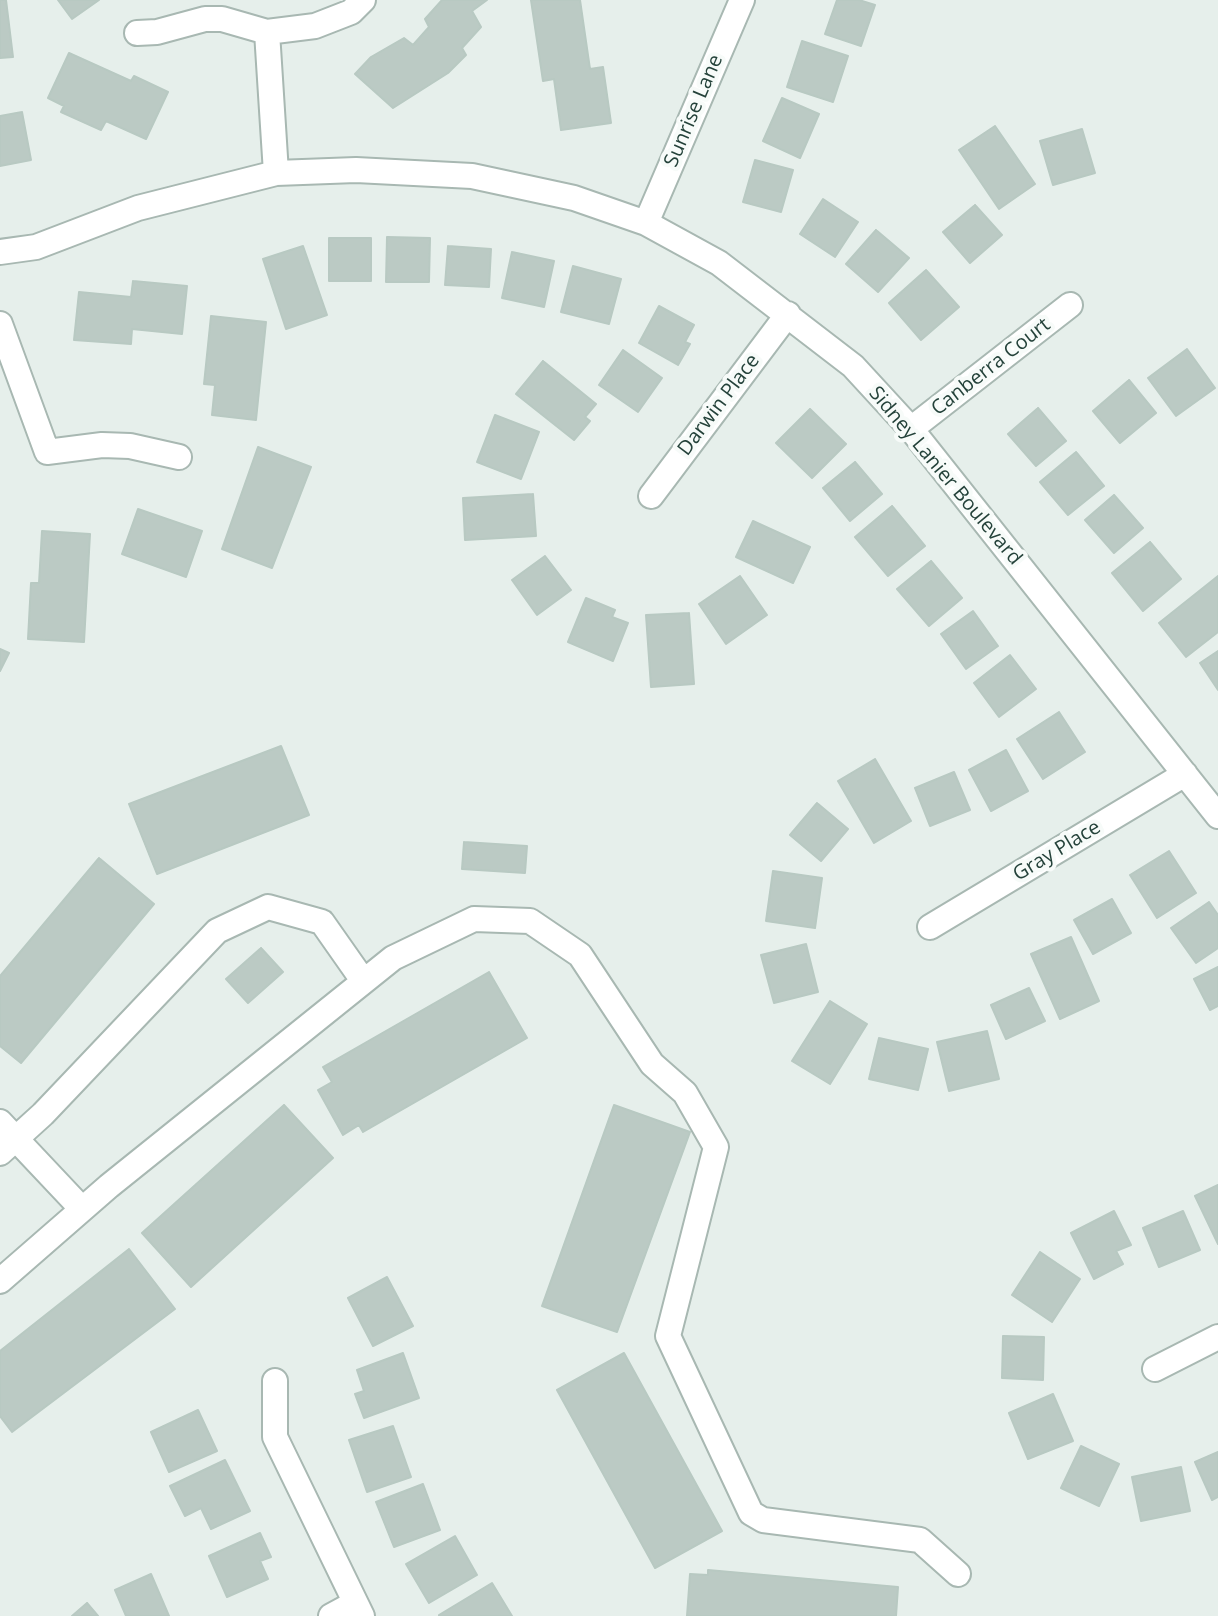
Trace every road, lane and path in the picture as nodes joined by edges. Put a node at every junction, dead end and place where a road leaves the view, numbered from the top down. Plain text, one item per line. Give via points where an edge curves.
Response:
1 (363, 0) edge
2 (742, 0) edge
3 (267, 32) junction
4 (137, 33) dead end
5 (276, 173) junction
6 (646, 223) junction
7 (0, 252) edge
8 (1070, 305) dead end
9 (788, 314) junction
10 (0, 324) edge
11 (911, 429) junction
12 (179, 457) dead end
13 (651, 496) dead end
14 (1185, 774) junction
15 (1218, 816) edge
16 (930, 927) dead end
17 (362, 979) junction
18 (6, 1137) edge
19 (82, 1209) junction
20 (0, 1281) edge
21 (1218, 1337) edge
22 (1155, 1369) dead end
23 (275, 1381) dead end
24 (958, 1574) dead end
25 (358, 1610) edge
26 (331, 1616) edge

1 - 3 street via 351,12 315,26
2 - 6 street, Sunrise Lane
3 - 4 street via 205,19
3 - 5 street
5 - 6 street, Sidney Lanier Boulevard via 356,170 472,176 574,198
5 - 7 street, Sidney Lanier Boulevard via 138,208 36,247
6 - 9 street, Sidney Lanier Boulevard via 719,263
8 - 11 street, Canberra Court
9 - 11 street, Sidney Lanier Boulevard via 853,366
9 - 13 street, Darwin Place
10 - 12 street via 47,452 116,445
11 - 14 street, Sidney Lanier Boulevard
14 - 15 street, Sidney Lanier Boulevard
14 - 16 street, Gray Place
17 - 18 street via 322,922 268,907 217,931
17 - 19 street
17 - 24 street via 474,919 530,921 580,955 652,1064 685,1093 716,1147 668,1336 751,1513 763,1520 920,1540
18 - 19 street
19 - 20 street
21 - 22 street
23 - 25 street via 275,1437
25 - 26 street

